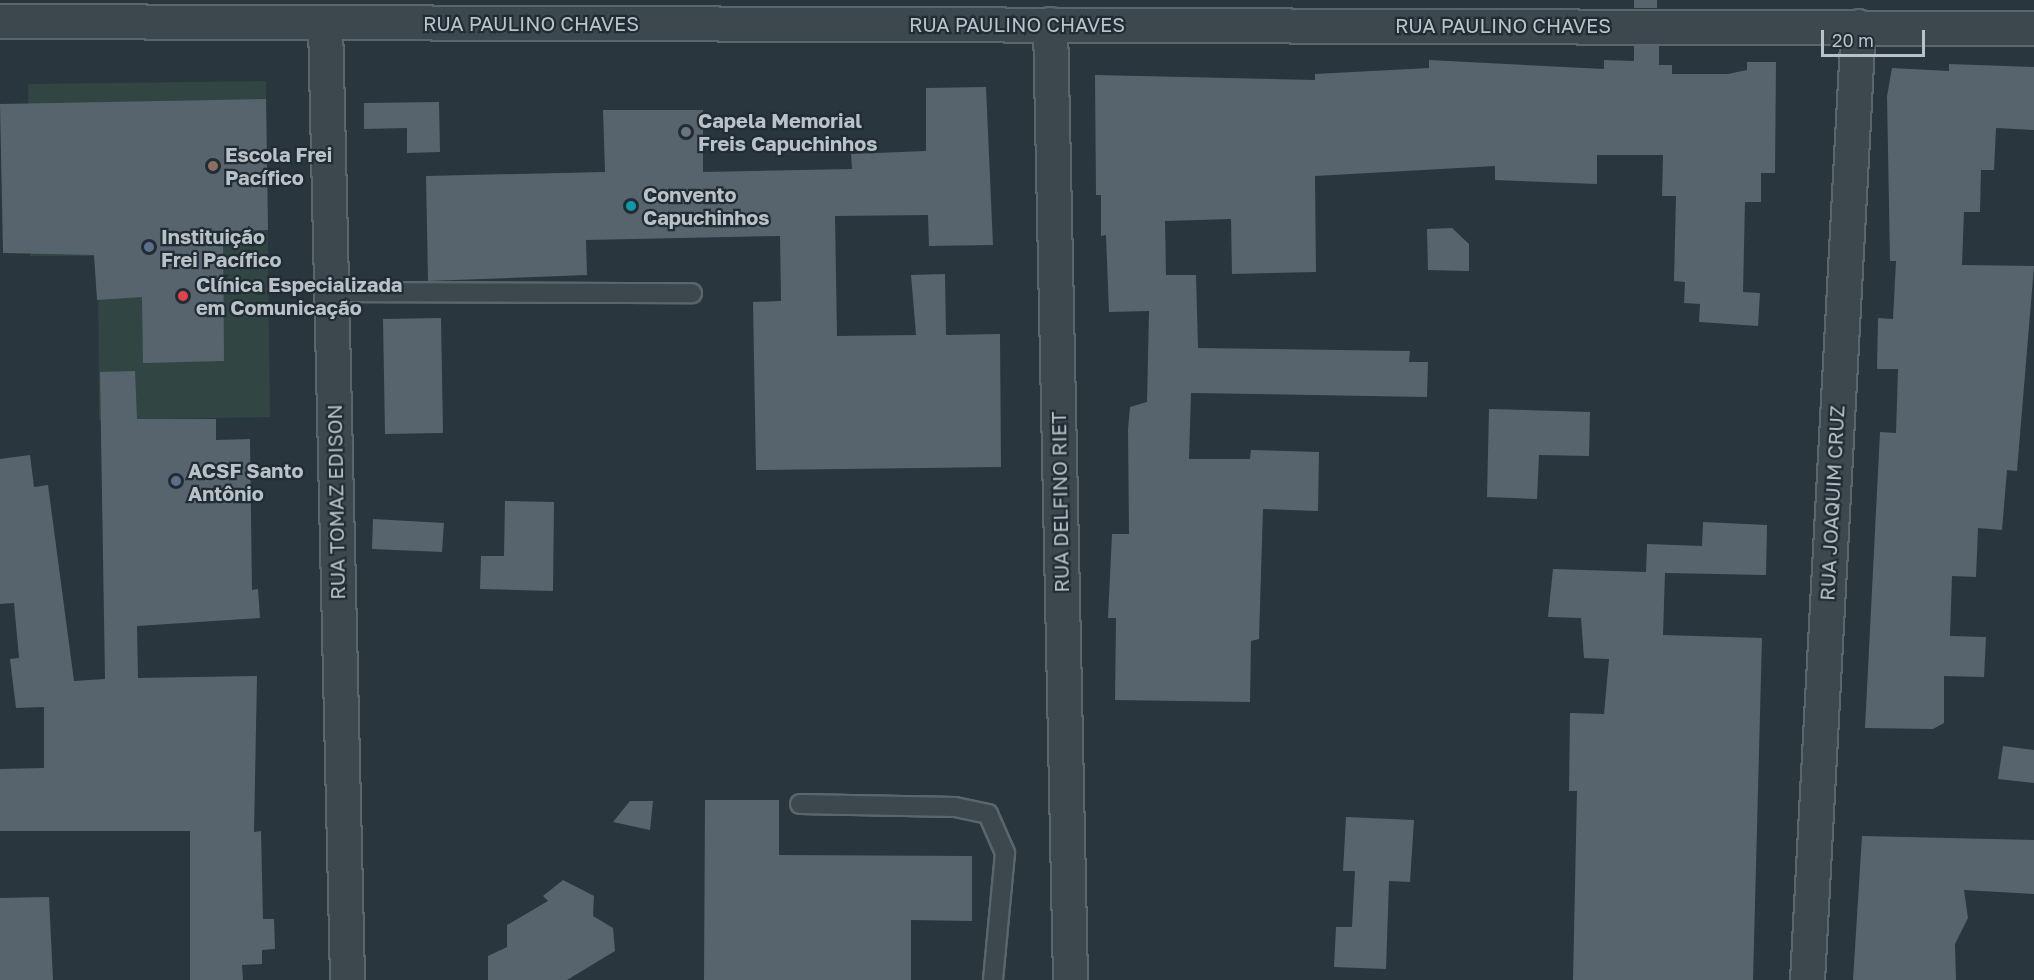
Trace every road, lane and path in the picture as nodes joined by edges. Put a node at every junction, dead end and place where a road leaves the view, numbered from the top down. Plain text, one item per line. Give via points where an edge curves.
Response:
1 (0, 21) edge
2 (325, 23) junction
3 (1050, 24) junction
4 (1858, 26) junction
5 (2034, 28) edge
6 (331, 292) junction
7 (692, 293) dead end
8 (800, 804) dead end
9 (346, 980) edge
10 (993, 980) edge
11 (1070, 980) edge
12 (1807, 980) edge

1 - 2 street, RUA PAULINO CHAVES
2 - 3 street, RUA PAULINO CHAVES
2 - 6 street, RUA TOMAZ EDISON
3 - 4 street, RUA PAULINO CHAVES
3 - 11 street, RUA DELFINO RIET
4 - 5 street, RUA PAULINO CHAVES
4 - 12 street, RUA JOAQUIM CRUZ
6 - 7 lane
6 - 9 street, RUA TOMAZ EDISON
8 - 10 lane via 955,807 988,814 1005,853

